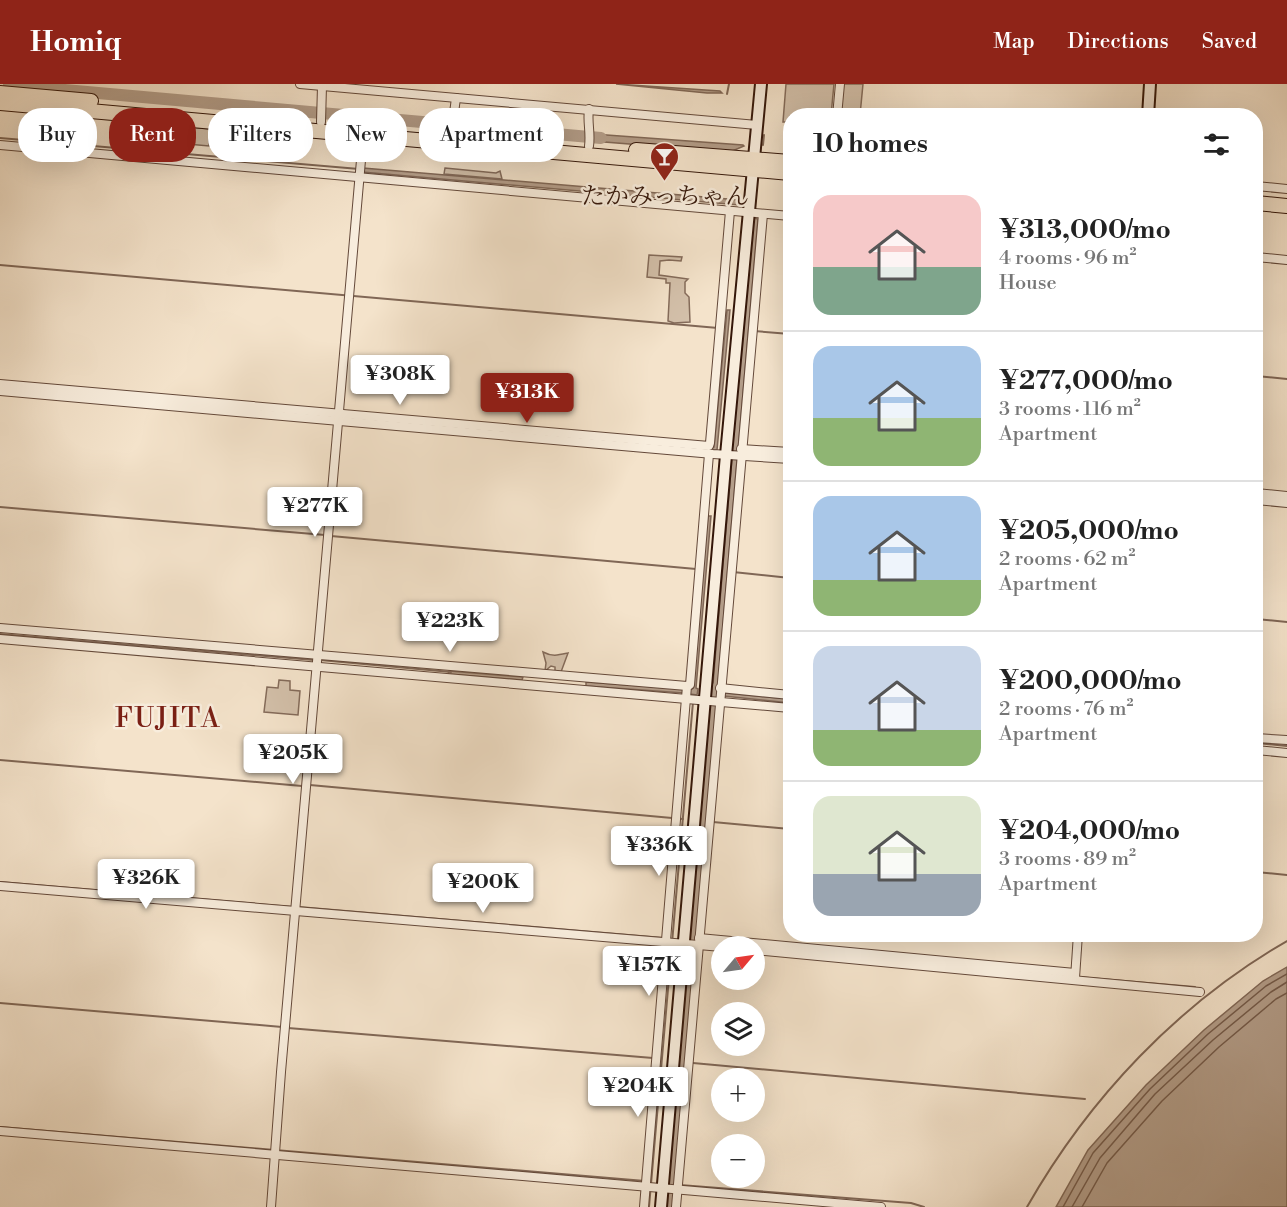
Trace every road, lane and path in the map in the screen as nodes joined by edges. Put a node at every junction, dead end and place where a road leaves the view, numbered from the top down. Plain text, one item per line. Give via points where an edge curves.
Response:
1 (303, 84) edge
2 (761, 84) edge
3 (840, 84) edge
4 (1150, 84) edge
5 (322, 86) junction
6 (0, 93) edge
7 (456, 98) junction
8 (0, 103) edge
9 (455, 108) edge
10 (838, 108) edge
11 (1148, 108) edge
12 (589, 109) junction
13 (322, 116) junction
14 (325, 117) edge
15 (757, 125) junction
16 (325, 127) edge
17 (407, 134) edge
18 (564, 138) edge
19 (590, 140) junction
20 (0, 145) edge
21 (361, 162) edge
22 (783, 162) edge
23 (753, 164) junction
24 (783, 171) edge
25 (360, 172) junction
26 (1263, 187) edge
27 (1287, 189) edge
28 (1263, 204) edge
29 (1287, 206) edge
30 (730, 211) junction
31 (748, 212) junction
32 (763, 213) junction
33 (1263, 213) edge
34 (783, 215) edge
35 (1287, 215) edge
36 (1263, 258) edge
37 (1287, 260) edge
38 (0, 384) edge
39 (0, 391) edge
40 (338, 417) junction
41 (783, 452) edge
42 (721, 453) junction
43 (783, 458) edge
44 (1263, 494) edge
45 (1287, 496) edge
46 (1263, 501) edge
47 (1287, 503) edge
48 (712, 513) junction
49 (0, 627) edge
50 (0, 639) edge
51 (317, 660) junction
52 (783, 695) edge
53 (703, 696) junction
54 (783, 707) edge
55 (1263, 738) edge
56 (1287, 740) edge
57 (1263, 751) edge
58 (1287, 753) edge
59 (0, 886) edge
60 (295, 908) junction
61 (681, 942) junction
62 (1077, 942) edge
63 (711, 946) edge
64 (765, 951) edge
65 (882, 958) junction
66 (1075, 976) junction
67 (1200, 992) dead end
68 (0, 1131) edge
69 (276, 1152) junction
70 (658, 1186) junction
71 (271, 1207) edge
72 (644, 1207) edge
73 (661, 1207) edge
74 (676, 1207) edge
75 (881, 1207) edge

1 - 5 street
2 - 15 street
3 - 10 street
4 - 11 street
5 - 7 street
5 - 13 street
6 - 13 highway
7 - 9 street
7 - 12 street
8 - 16 highway
12 - 15 street
12 - 19 street
13 - 14 highway
15 - 23 street
17 - 23 highway
18 - 19 highway
19 - 23 highway
20 - 25 street
21 - 25 street
22 - 23 highway
23 - 24 highway
23 - 31 street
25 - 30 street
25 - 40 street
26 - 27 street
28 - 29 highway
30 - 31 street
30 - 42 street via 710,443
31 - 32 street
31 - 42 street
32 - 34 street
32 - 42 street
33 - 35 highway
36 - 37 street
38 - 40 street
39 - 40 street
40 - 42 street
40 - 51 street
41 - 42 street
42 - 43 street
42 - 48 street
42 - 48 street
42 - 53 street
44 - 45 street
46 - 47 street
48 - 53 street
48 - 53 street via 690,685
49 - 51 street
50 - 51 street
51 - 53 street
51 - 53 street
51 - 60 street
52 - 53 street
53 - 54 street
53 - 61 street
53 - 61 street
53 - 61 street via 677,818
55 - 56 street
57 - 58 street
59 - 60 street
60 - 61 street
60 - 69 street
61 - 63 street
61 - 65 street
61 - 70 street
61 - 70 street via 657,1059
62 - 66 street
64 - 65 street
65 - 66 street
66 - 67 street
68 - 69 street
69 - 70 street
69 - 71 street
70 - 72 street
70 - 73 street
70 - 74 street
70 - 75 street

